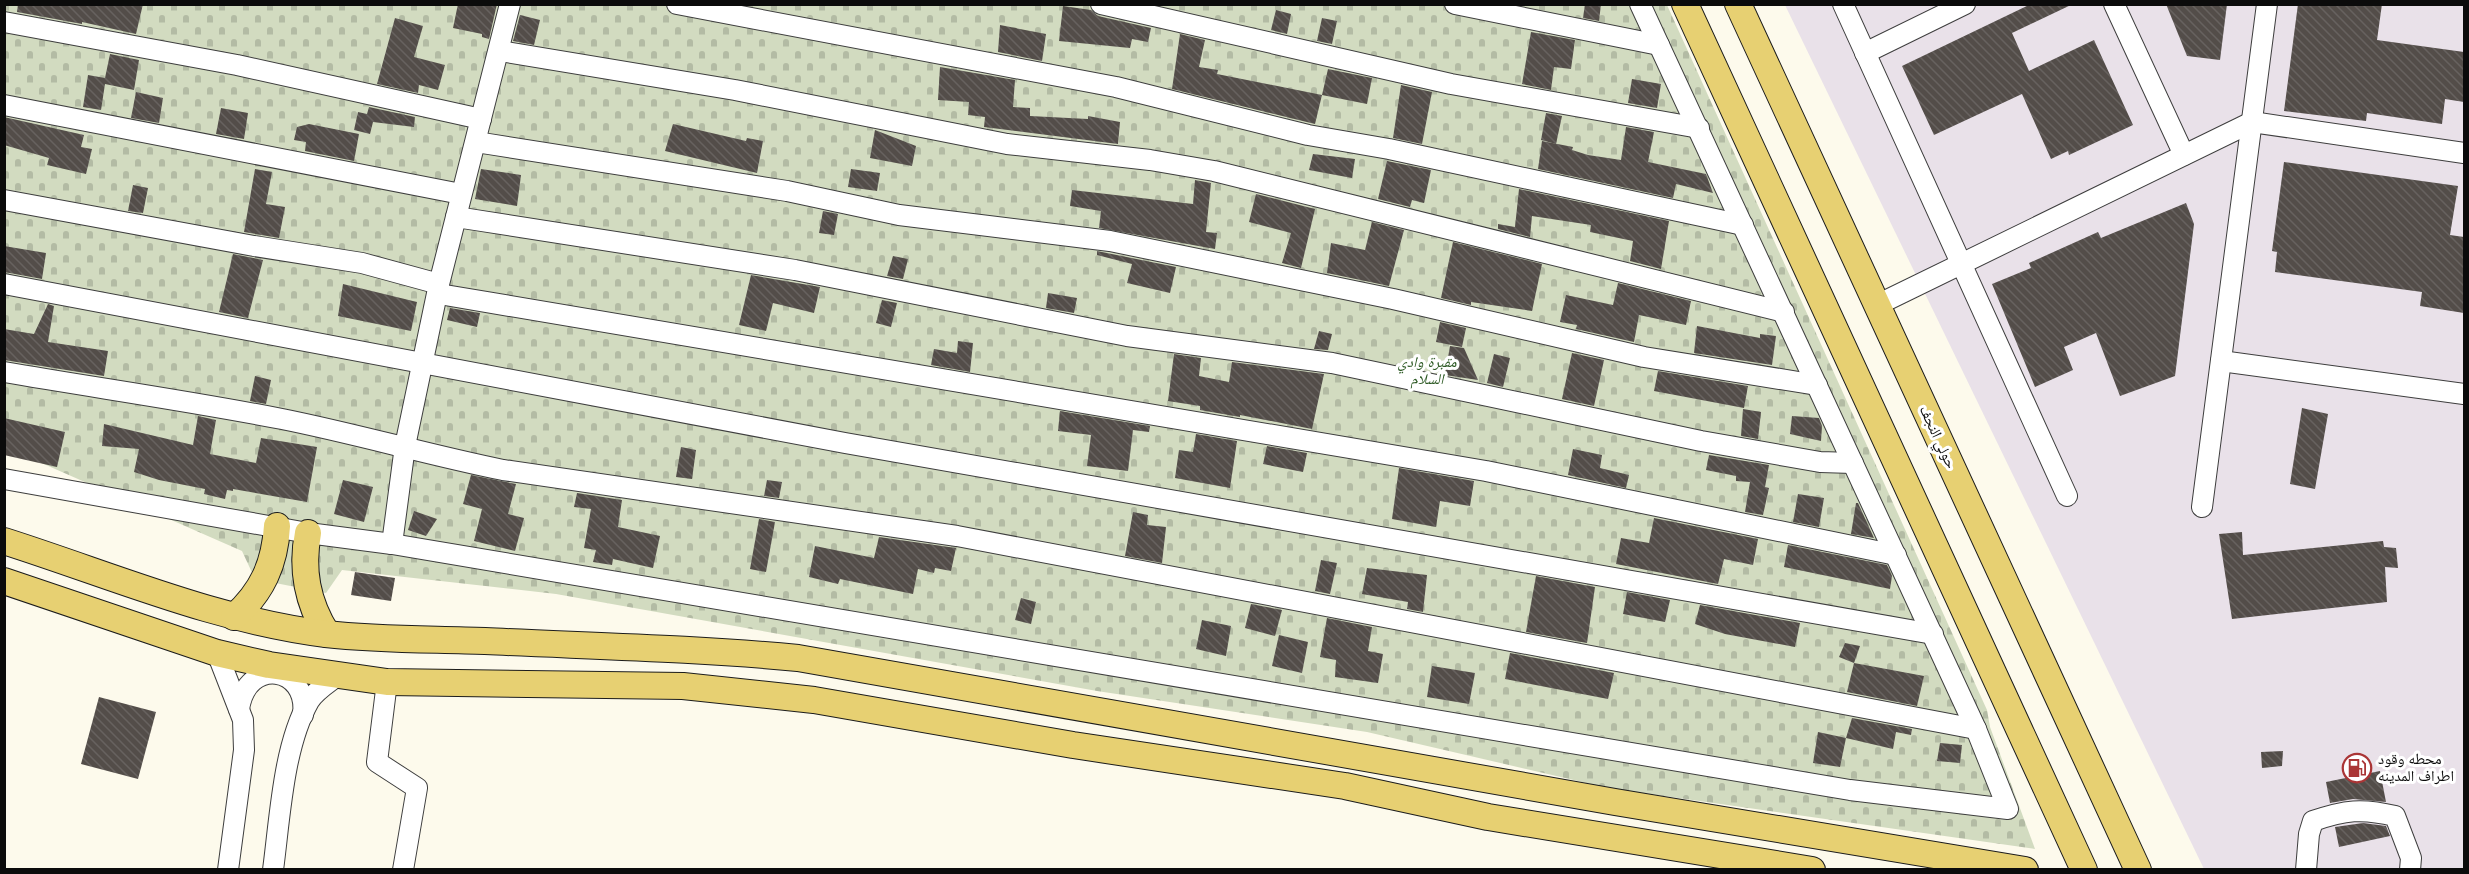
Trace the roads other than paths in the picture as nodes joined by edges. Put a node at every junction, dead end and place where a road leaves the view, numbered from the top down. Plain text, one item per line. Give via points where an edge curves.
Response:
1 (510, 4) edge
2 (677, 4) edge
3 (1101, 4) edge
4 (1455, 4) edge
5 (1640, 4) edge
6 (1685, 4) edge
7 (1738, 4) edge
8 (1843, 4) edge
9 (1965, 4) edge
10 (2114, 4) edge
11 (2267, 4) edge
12 (4, 22) edge
13 (1659, 45) junction
14 (500, 51) junction
15 (1865, 53) junction
16 (4, 105) edge
17 (481, 119) junction
18 (2252, 122) junction
19 (1699, 128) junction
20 (476, 142) junction
21 (2464, 153) edge
22 (2184, 155) junction
23 (461, 194) junction
24 (4, 200) edge
25 (456, 218) junction
26 (1743, 225) junction
27 (1961, 264) junction
28 (4, 284) edge
29 (439, 289) junction
30 (1877, 305) junction
31 (1784, 312) junction
32 (2221, 361) junction
33 (422, 364) junction
34 (4, 372) edge
35 (1817, 385) junction
36 (2464, 394) edge
37 (405, 446) junction
38 (1853, 463) junction
39 (4, 479) edge
40 (2067, 496) dead end
41 (2202, 507) dead end
42 (277, 526) junction
43 (308, 533) junction
44 (5, 541) edge
45 (392, 544) junction
46 (1896, 555) junction
47 (4, 581) edge
48 (234, 617) junction
49 (327, 634) junction
50 (1933, 634) junction
51 (607, 647) junction
52 (684, 649) junction
53 (218, 653) junction
54 (337, 676) junction
55 (387, 682) junction
56 (607, 686) junction
57 (683, 686) junction
58 (239, 709) junction
59 (303, 717) junction
60 (1976, 729) junction
61 (2072, 843) junction
62 (228, 870) edge
63 (273, 870) edge
64 (403, 870) edge
65 (1812, 870) edge
66 (2025, 870) edge
67 (2062, 870) edge
68 (2084, 870) edge
69 (2138, 870) edge
70 (2306, 870) edge
71 (2410, 870) edge

1 - 14 street
2 - 26 street via 1116,87 1308,135
3 - 19 street via 1451,84
4 - 13 street
5 - 13 street
6 - 61 main road
7 - 30 main road, حولي النجف
8 - 15 street
9 - 15 street
10 - 22 street
11 - 18 street
12 - 17 street via 237,65
13 - 19 street
14 - 17 street
14 - 31 street via 735,90 1007,144 1214,171
15 - 27 street
16 - 23 street
17 - 20 street
18 - 21 street
18 - 22 street
18 - 32 street
19 - 26 street
20 - 23 street
20 - 35 street via 787,191 899,215 1110,241 1393,299 1644,357
22 - 27 street
23 - 25 street
24 - 29 street via 362,263
25 - 29 street
25 - 38 street via 795,270 1127,336 1332,363 1701,441 1820,462
26 - 31 street
27 - 30 street
27 - 40 street
28 - 33 street
29 - 33 street
29 - 46 street via 1486,471
30 - 69 main road, حولي النجف
31 - 35 street
32 - 36 street
32 - 41 street
33 - 37 street
33 - 50 street
34 - 37 street via 282,419
35 - 38 street
37 - 45 street
37 - 60 street via 429,455 503,470 957,536
38 - 46 street
39 - 42 street
42 - 43 street
42 - 48 main road via 266,577
43 - 45 street
43 - 49 main road via 304,550 306,585
44 - 48 main road
45 - 60 street via 1850,790 2008,809
46 - 50 street
47 - 53 main road
48 - 49 main road
49 - 51 main road
50 - 60 street
51 - 52 main road
51 - 56 main road via 619,662 619,671
52 - 57 main road via 673,667
52 - 66 main road via 798,658
53 - 54 main road
53 - 58 street
54 - 55 main road
54 - 59 street via 310,699
55 - 56 main road
55 - 64 street via 376,762 417,788
56 - 57 main road
57 - 65 main road via 814,700 1073,745 1345,786 1488,817
58 - 59 street via 241,696 259,674 282,674 300,689
58 - 62 street via 244,750
59 - 63 street via 286,779
61 - 67 main road
61 - 68 main road
70 - 71 street via 2313,821 2361,809 2395,816 2411,858

